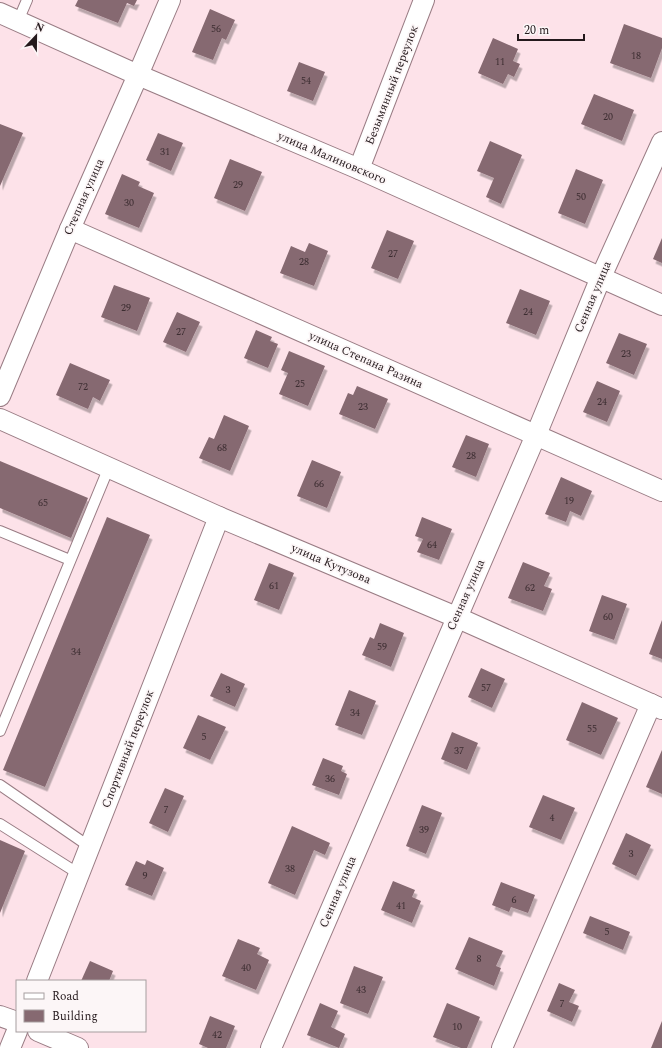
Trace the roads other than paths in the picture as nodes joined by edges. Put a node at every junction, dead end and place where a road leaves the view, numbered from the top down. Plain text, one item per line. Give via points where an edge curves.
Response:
1 (26, 0) edge
2 (170, 0) edge
3 (424, 0) edge
4 (0, 13) edge
5 (18, 21) junction
6 (138, 75) junction
7 (662, 142) edge
8 (359, 169) junction
9 (70, 229) junction
10 (601, 278) junction
11 (662, 305) edge
12 (0, 396) edge
13 (0, 419) edge
14 (536, 435) junction
15 (109, 467) junction
16 (662, 491) edge
17 (219, 517) junction
18 (0, 531) edge
19 (70, 560) junction
20 (456, 617) junction
21 (657, 707) edge
22 (0, 731) edge
23 (0, 785) edge
24 (0, 824) edge
25 (90, 847) junction
26 (79, 874) junction
27 (37, 980) edge
28 (0, 1016) edge
29 (16, 1022) edge
30 (17, 1032) edge
31 (40, 1032) edge
32 (10, 1048) edge
33 (78, 1048) edge
34 (271, 1048) edge
35 (502, 1048) edge

1 - 5 lane
2 - 6 street, Степная улица
3 - 8 street, Безымянный переулок
4 - 5 street, улица Малиновского
5 - 6 street, улица Малиновского
6 - 8 street, улица Малиновского
6 - 9 street, Степная улица
7 - 10 street, Сенная улица
8 - 10 street, улица Малиновского
9 - 12 street, Степная улица
9 - 14 street, улица Степана Разина
10 - 11 street, улица Малиновского
10 - 14 street, Сенная улица
13 - 15 street, улица Кутузова
14 - 16 street, улица Степана Разина
14 - 20 street, Сенная улица
15 - 17 street, улица Кутузова
15 - 19 lane
17 - 20 street, улица Кутузова
17 - 25 street, Спортивный переулок
18 - 19 lane
19 - 22 lane
20 - 21 street, улица Кутузова
20 - 34 street, Сенная улица
21 - 35 street
23 - 25 lane
24 - 26 lane
25 - 26 street, Спортивный переулок
26 - 27 street, Спортивный переулок
28 - 29 street
30 - 32 street
31 - 33 street

